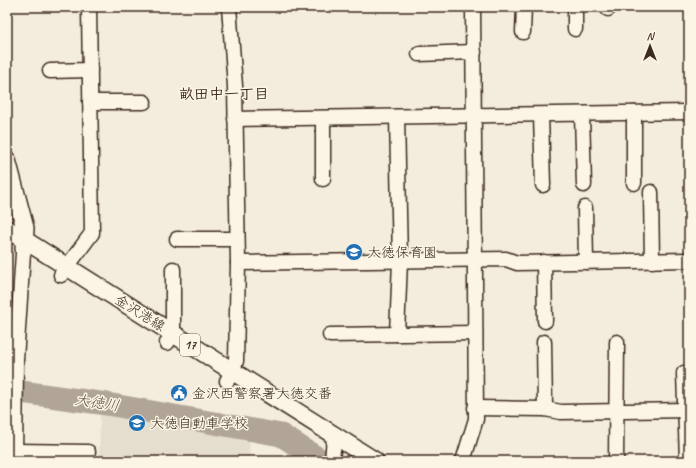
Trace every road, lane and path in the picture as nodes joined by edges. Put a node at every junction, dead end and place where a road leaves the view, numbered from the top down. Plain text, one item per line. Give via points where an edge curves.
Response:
1 (88, 7) edge
2 (229, 7) edge
3 (474, 7) edge
4 (524, 7) edge
5 (575, 7) edge
6 (575, 29) dead end
7 (523, 32) dead end
8 (474, 52) junction
9 (419, 54) dead end
10 (90, 70) junction
11 (50, 71) dead end
12 (90, 102) junction
13 (144, 102) dead end
14 (689, 112) edge
15 (634, 113) junction
16 (582, 114) junction
17 (474, 115) junction
18 (541, 115) junction
19 (397, 117) junction
20 (323, 118) junction
21 (235, 119) junction
22 (7, 160) edge
23 (323, 179) dead end
24 (634, 183) dead end
25 (543, 185) dead end
26 (584, 185) dead end
27 (651, 192) dead end
28 (585, 208) dead end
29 (7, 229) edge
30 (177, 239) dead end
31 (238, 239) junction
32 (7, 241) edge
33 (24, 246) junction
34 (474, 260) junction
35 (689, 260) edge
36 (400, 261) junction
37 (652, 261) junction
38 (544, 262) junction
39 (586, 262) junction
40 (238, 263) junction
41 (173, 269) dead end
42 (64, 271) junction
43 (545, 321) dead end
44 (475, 333) junction
45 (397, 334) junction
46 (330, 335) dead end
47 (170, 339) junction
48 (544, 342) dead end
49 (617, 342) dead end
50 (684, 373) dead end
51 (230, 377) junction
52 (475, 408) junction
53 (545, 409) junction
54 (688, 410) edge
55 (616, 411) junction
56 (332, 451) edge
57 (88, 452) dead end
58 (15, 456) edge
59 (687, 459) dead end
60 (355, 461) edge
61 (375, 461) edge
62 (463, 461) edge
63 (616, 461) edge

1 - 10 street
2 - 21 street
3 - 8 street
4 - 7 street
5 - 6 street
8 - 9 street
8 - 17 street
10 - 11 street
10 - 12 street
12 - 13 street
12 - 42 street via 92,233
14 - 15 street
15 - 16 street
15 - 24 street
16 - 18 street
16 - 26 street
17 - 18 street
17 - 19 street
17 - 34 street
18 - 25 street
19 - 20 street
19 - 36 street
20 - 21 street
20 - 23 street
21 - 31 street
22 - 33 main road via 25,228
27 - 37 street
28 - 39 street
29 - 33 main road, 金沢港線 / 17
30 - 31 street
31 - 40 street
32 - 33 main road, 金沢港線 / 17
33 - 42 main road, 金沢港線 / 17
33 - 58 street via 16,358
34 - 36 street
34 - 38 street
34 - 44 street
35 - 37 street
36 - 40 street
36 - 45 street
37 - 39 street
38 - 39 street
38 - 43 street
40 - 51 street via 236,361
41 - 47 street
42 - 47 main road, 金沢港線 / 17
44 - 45 street
44 - 52 street
45 - 46 street
47 - 51 main road, 金沢港線 / 17
48 - 53 street
49 - 55 street
50 - 54 street
51 - 56 main road, 金沢港線 / 17
52 - 53 street
52 - 62 street via 476,419
53 - 55 street via 561,412
54 - 55 street
54 - 59 street
55 - 63 street
56 - 60 main road, 金沢港線 / 17
56 - 61 main road, 金沢港線 / 17
57 - 58 street

